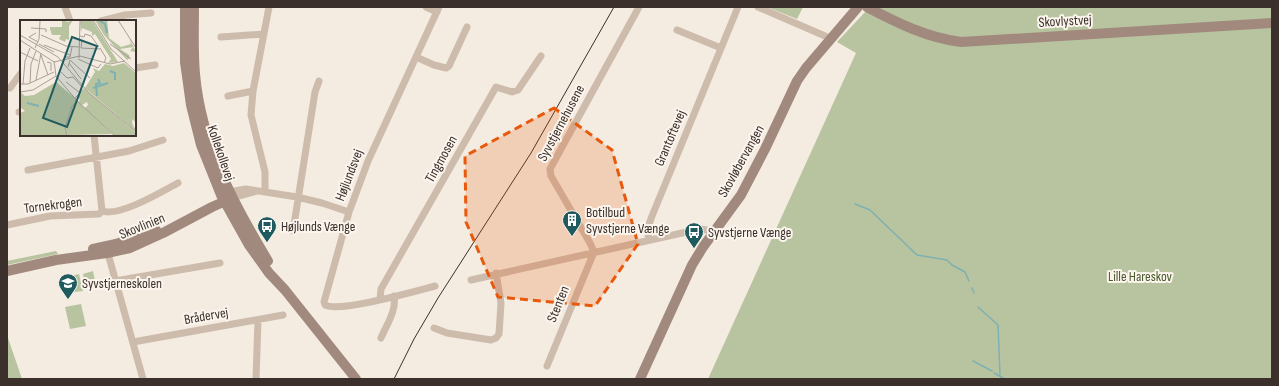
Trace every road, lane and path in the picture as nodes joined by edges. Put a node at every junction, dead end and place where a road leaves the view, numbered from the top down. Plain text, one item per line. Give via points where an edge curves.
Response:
1 (65, 7) edge
2 (185, 7) edge
3 (194, 7) edge
4 (269, 7) edge
5 (426, 7) edge
6 (639, 7) edge
7 (738, 7) edge
8 (758, 7) edge
9 (858, 7) edge
10 (867, 7) edge
11 (438, 10) edge
12 (150, 13) dead end
13 (70, 20) edge
14 (105, 20) edge
15 (1272, 23) edge
16 (467, 27) dead end
17 (677, 30) dead end
18 (264, 34) junction
19 (221, 37) dead end
20 (832, 39) junction
21 (721, 48) junction
22 (541, 56) dead end
23 (416, 57) junction
24 (156, 65) dead end
25 (136, 68) edge
26 (20, 74) edge
27 (319, 81) dead end
28 (10, 88) dead end
29 (253, 91) junction
30 (228, 96) dead end
31 (94, 136) edge
32 (162, 140) dead end
33 (97, 156) junction
34 (28, 170) dead end
35 (178, 183) dead end
36 (265, 192) junction
37 (227, 197) junction
38 (297, 197) junction
39 (102, 211) junction
40 (349, 212) junction
41 (7, 225) edge
42 (293, 230) dead end
43 (712, 234) junction
44 (649, 239) junction
45 (107, 250) junction
46 (594, 252) junction
47 (220, 263) dead end
48 (7, 270) edge
49 (496, 273) junction
50 (471, 280) dead end
51 (115, 282) junction
52 (435, 286) dead end
53 (394, 296) junction
54 (380, 299) junction
55 (283, 315) dead end
56 (258, 320) junction
57 (437, 320) dead end
58 (381, 338) dead end
59 (133, 342) junction
60 (547, 366) dead end
61 (143, 379) edge
62 (256, 379) edge
63 (356, 379) edge
64 (640, 379) edge

1 - 13 street
2 - 37 street, Kollekollevej via 185,62 191,105 201,145
3 - 37 street, Kollekollevej via 195,75 200,109
4 - 18 street
5 - 11 street
6 - 46 street, Syvstjernehusene via 550,169 551,176
7 - 21 street, Grantoftevej
8 - 20 street
9 - 20 street, Skovløbervangen
10 - 15 street, Skovlystvej via 926,34 961,42
11 - 23 street, Højlundsvej
12 - 14 street
16 - 23 street via 446,68
17 - 21 street
18 - 19 street
18 - 29 street
20 - 43 street, Skovløbervangen via 797,81 741,195
21 - 44 street, Grantoftevej via 652,216 647,230
22 - 54 street, Tingmosen via 518,90 512,92 496,87 381,290
23 - 40 street, Højlundsvej via 368,161
24 - 25 street
26 - 28 street
27 - 38 street
29 - 30 street
29 - 36 street via 251,115 265,172
31 - 33 street, Tornekrogen
32 - 33 street via 129,151
33 - 34 street
33 - 39 street, Tornekrogen
35 - 39 street, Tornekrogen via 120,211
36 - 37 street via 257,191
36 - 38 street
37 - 45 street, Skovlinien via 140,244
37 - 63 street, Kollekollevej via 285,290
38 - 40 street
38 - 42 street
39 - 41 street, Tornekrogen via 99,214 50,216
40 - 54 street, Højlundsvej via 325,305 341,306
43 - 44 street via 700,229
43 - 64 street, Skovløbervangen via 692,265
44 - 46 street
45 - 48 street, Skovlinien
45 - 51 street
46 - 49 street
46 - 60 street, Stenten
47 - 51 street
49 - 50 street
49 - 57 street via 501,303 499,334 496,338 491,340 433,330
51 - 59 street
52 - 53 street
53 - 54 street
53 - 58 street via 394,307
55 - 56 street, Brådervej
56 - 59 street, Brådervej
56 - 62 street
59 - 61 street

